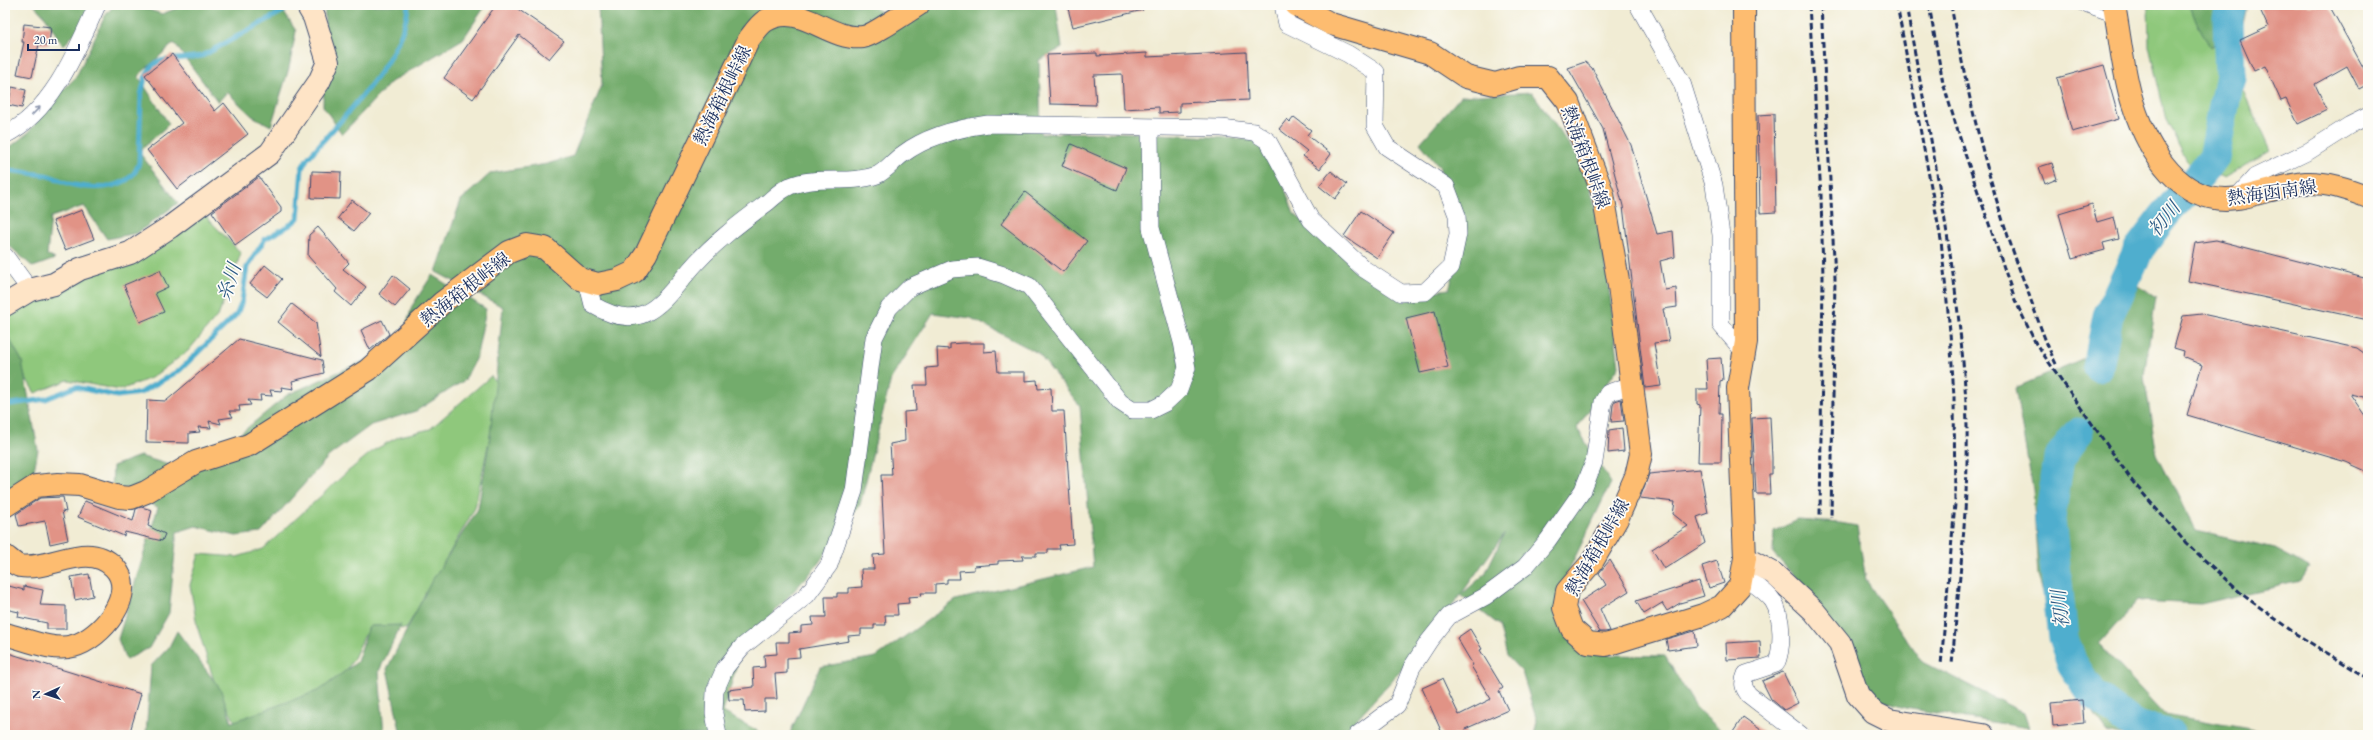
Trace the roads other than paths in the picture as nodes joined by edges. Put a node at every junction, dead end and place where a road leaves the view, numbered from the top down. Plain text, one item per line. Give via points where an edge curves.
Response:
1 (97, 5) edge
2 (307, 5) edge
3 (918, 5) edge
4 (1283, 5) edge
5 (1296, 5) edge
6 (1638, 5) edge
7 (1744, 5) edge
8 (2079, 5) edge
9 (2115, 12) edge
10 (2368, 116) edge
11 (1150, 128) junction
12 (5, 135) edge
13 (2368, 197) edge
14 (2236, 198) junction
15 (5, 256) edge
16 (588, 281) junction
17 (30, 290) junction
18 (5, 305) edge
19 (1744, 352) junction
20 (1631, 385) junction
21 (5, 506) edge
22 (5, 556) edge
23 (1743, 567) junction
24 (5, 634) edge
25 (718, 735) edge
26 (1357, 735) edge
27 (1802, 735) edge
28 (1983, 735) edge

12 -> 1 street via 26,122 45,102 77,51
2 - 17 street via 314,17 328,62 319,82 270,153 170,227 130,253 80,270 54,284
3 - 16 main road, 熱海箱根峠線 via 864,37 844,36 803,16 784,14 764,21 749,39 646,254 634,272 617,280 598,284
4 - 11 street via 1287,24 1348,54 1376,72 1375,126 1387,147 1446,186 1457,215 1458,234 1450,267 1425,292 1401,293 1364,269 1328,238 1311,220 1268,141 1254,132 1222,128
5 - 20 main road, 熱海箱根峠線 via 1332,24 1430,53 1466,77 1495,84 1519,77 1548,77 1557,87 1568,102 1603,194 1619,286
6 - 19 street via 1682,83 1712,178 1721,234 1721,325
7 - 19 main road, 熱海箱根峠線
8 - 9 lane
9 - 14 main road, 熱海函南線 via 2132,102 2141,126 2171,175 2201,196 2214,199
10 - 14 street via 2309,152 2255,177
11 - 16 street via 988,124 960,128 918,144 877,175 815,180 789,186 731,230 696,263 668,298 646,312 626,318 609,314 593,304
11 - 25 street via 1151,228 1182,342 1186,368 1179,390 1165,403 1151,410 1132,410 1120,402 1029,286 1004,275 978,267 952,269 910,286 889,308 874,338 854,491 829,565 807,595 742,647 725,668 715,691 714,713
13 - 14 main road, 熱海函南線 via 2329,185 2306,183
15 - 17 street
16 - 21 main road, 熱海箱根峠線 via 580,279 564,268 545,248 527,245 509,252 443,302 368,370 249,445 196,462 146,492 131,498 80,485 58,484 36,486
17 - 18 street
19 - 23 main road, 熱海箱根峠線 via 1738,388
20 - 23 main road, 熱海箱根峠線 via 1641,454 1636,476 1592,562 1567,591 1564,608 1572,629 1588,643 1606,645 1704,615 1722,606 1740,586
20 - 26 street via 1608,393 1603,402 1594,462 1583,490 1548,540 1525,567 1486,596 1449,616 1412,668 1397,705
22 - 24 main road via 19,566 39,566 79,555 98,558 113,567 122,579 121,599 104,629 93,638 73,646 58,648
23 - 27 street via 1773,602 1782,638 1776,664 1746,674 1743,680 1744,688 1748,696
23 - 28 street via 1773,573 1814,611 1840,643 1858,695 1873,712 1889,720

